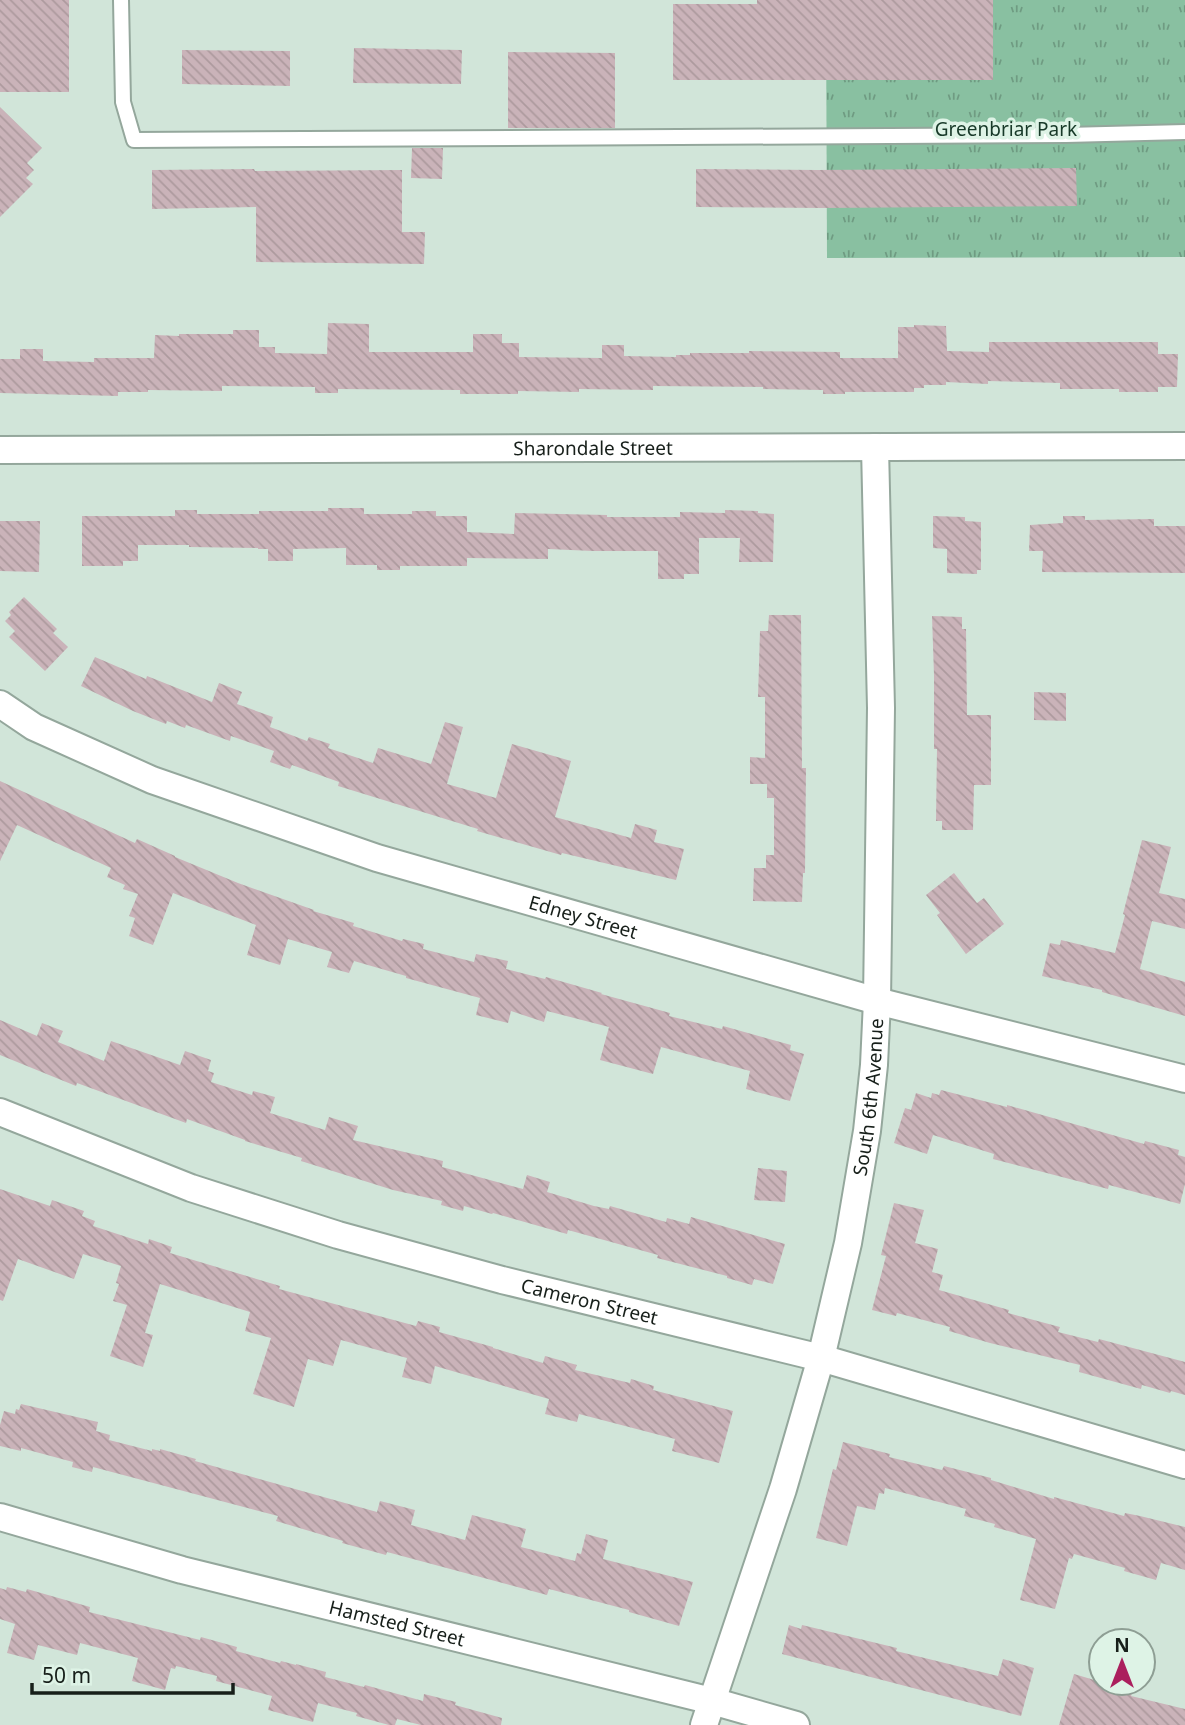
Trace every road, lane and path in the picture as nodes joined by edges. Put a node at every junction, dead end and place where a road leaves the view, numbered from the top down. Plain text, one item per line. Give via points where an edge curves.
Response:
1 (121, 0) edge
2 (1185, 132) edge
3 (1185, 446) edge
4 (875, 447) junction
5 (0, 450) edge
6 (0, 704) edge
7 (877, 1001) junction
8 (1185, 1079) edge
9 (0, 1112) edge
10 (821, 1358) junction
11 (1185, 1465) edge
12 (0, 1517) edge
13 (708, 1713) edge
14 (796, 1725) edge

1 - 2 lane via 122,102 134,140
3 - 4 street, Sharondale Street
4 - 5 street, Sharondale Street
4 - 7 street, South 6th Avenue via 881,708
6 - 7 street, Edney Street via 34,727 152,779 377,858
7 - 8 street, Edney Street
7 - 10 street, South 6th Avenue via 867,1131
9 - 10 street, Cameron Street via 191,1188 338,1235
10 - 11 street, Cameron Street
10 - 13 street, South 6th Avenue via 783,1489
12 - 13 street, Hamsted Street
13 - 14 street, Hamsted Street

